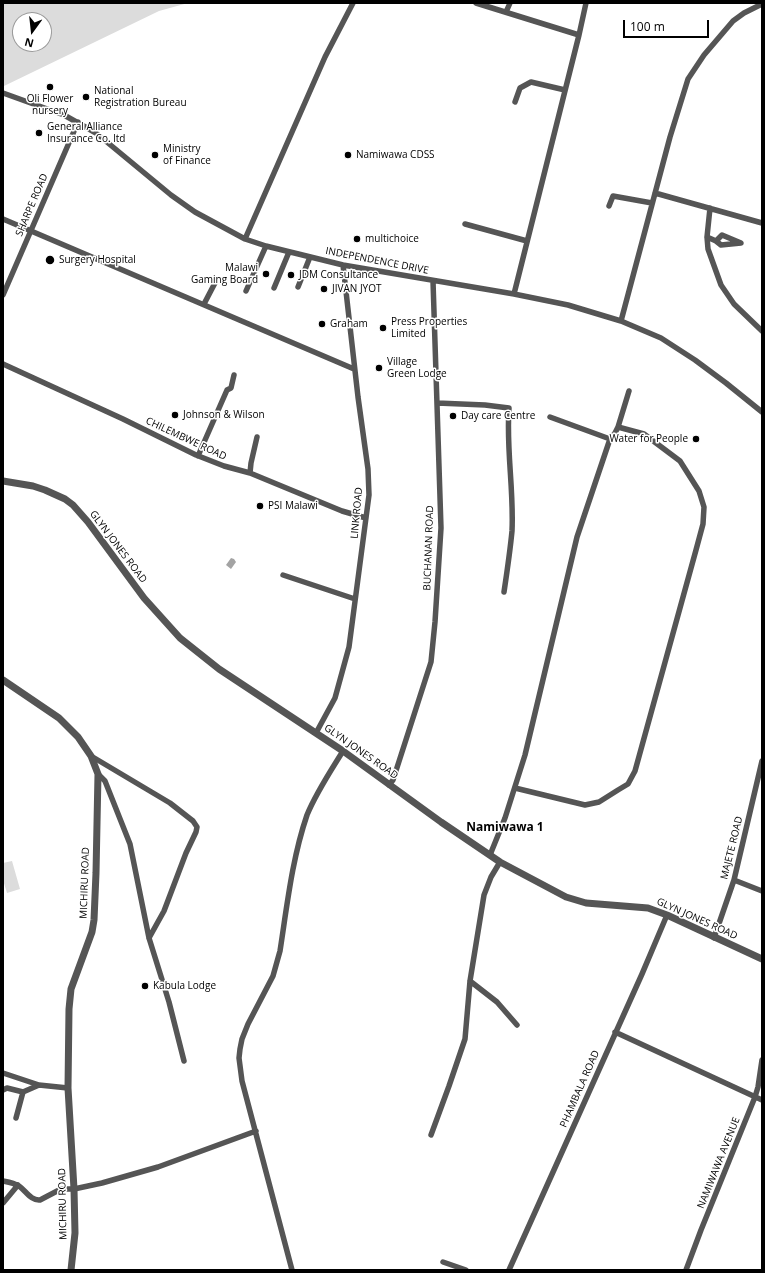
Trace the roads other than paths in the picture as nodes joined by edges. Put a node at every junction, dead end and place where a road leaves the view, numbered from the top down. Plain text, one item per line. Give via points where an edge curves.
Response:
1 (353, 3) edge
2 (476, 3) edge
3 (510, 3) edge
4 (586, 3) edge
5 (762, 4) edge
6 (506, 12) junction
7 (579, 35) junction
8 (565, 90) junction
9 (3, 93) edge
10 (515, 102) dead end
11 (78, 122) junction
12 (655, 193) junction
13 (652, 203) junction
14 (609, 206) dead end
15 (710, 208) junction
16 (3, 218) edge
17 (762, 222) edge
18 (464, 224) dead end
19 (31, 231) junction
20 (707, 237) junction
21 (246, 239) junction
22 (527, 241) junction
23 (716, 241) dead end
24 (266, 246) junction
25 (289, 252) junction
26 (310, 257) junction
27 (343, 265) junction
28 (216, 281) dead end
29 (433, 281) junction
30 (298, 287) dead end
31 (274, 288) dead end
32 (246, 291) dead end
33 (514, 294) junction
34 (3, 295) edge
35 (204, 304) junction
36 (621, 321) junction
37 (762, 331) edge
38 (3, 364) edge
39 (354, 369) junction
40 (234, 375) dead end
41 (629, 390) dead end
42 (437, 403) junction
43 (762, 412) edge
44 (550, 417) dead end
45 (618, 428) junction
46 (257, 437) dead end
47 (610, 439) junction
48 (198, 456) junction
49 (250, 473) junction
50 (3, 481) edge
51 (366, 518) junction
52 (282, 575) dead end
53 (504, 592) dead end
54 (355, 599) junction
55 (3, 680) edge
56 (316, 733) junction
57 (343, 751) junction
58 (92, 756) junction
59 (762, 762) edge
60 (98, 774) junction
61 (389, 785) junction
62 (515, 788) junction
63 (490, 855) junction
64 (500, 862) junction
65 (734, 880) junction
66 (762, 891) edge
67 (667, 915) junction
68 (149, 938) junction
69 (714, 938) junction
70 (762, 959) edge
71 (470, 981) junction
72 (517, 1025) dead end
73 (615, 1032) junction
74 (762, 1060) edge
75 (184, 1061) dead end
76 (3, 1073) edge
77 (39, 1085) junction
78 (68, 1088) junction
79 (3, 1090) edge
80 (23, 1092) junction
81 (755, 1097) junction
82 (762, 1100) edge
83 (16, 1118) dead end
84 (256, 1131) junction
85 (431, 1135) dead end
86 (3, 1180) edge
87 (18, 1185) junction
88 (74, 1189) junction
89 (3, 1203) edge
90 (443, 1262) dead end
91 (71, 1270) edge
92 (292, 1270) edge
93 (466, 1270) edge
94 (509, 1270) edge
95 (687, 1270) edge

1 - 21 street via 325,57
2 - 6 street
3 - 6 street
4 - 7 street
5 - 12 street via 744,12 733,21 704,55 688,79
6 - 7 street
7 - 8 street
8 - 10 street via 531,82 520,88
8 - 22 street
9 - 11 street, INDEPENDENCE DRIVE
11 - 19 street, SHARPE ROAD
11 - 21 street, INDEPENDENCE DRIVE via 111,144 195,212
12 - 13 street
12 - 15 street
13 - 14 street via 613,196
13 - 36 street
15 - 17 street
15 - 20 street
16 - 19 street
18 - 22 street
19 - 34 street, SHARPE ROAD
19 - 35 street
20 - 23 street
20 - 37 street via 708,249 721,285 734,304
21 - 24 street, INDEPENDENCE DRIVE
22 - 33 street
24 - 25 street, INDEPENDENCE DRIVE
24 - 32 street
25 - 26 street, INDEPENDENCE DRIVE
25 - 31 street
26 - 27 street, INDEPENDENCE DRIVE
26 - 30 street
27 - 29 street, INDEPENDENCE DRIVE
27 - 39 street, LINK ROAD
28 - 35 street
29 - 33 street, INDEPENDENCE DRIVE
29 - 42 street, BUCHANAN ROAD
33 - 36 street, INDEPENDENCE DRIVE via 568,305
35 - 39 street
36 - 43 street, INDEPENDENCE DRIVE via 661,338 695,360
38 - 48 street, CHILEMBWE ROAD
39 - 51 street, LINK ROAD via 368,469 369,495
40 - 48 street via 231,388 226,390
41 - 45 street
42 - 53 street via 509,408 512,531
42 - 61 street, BUCHANAN ROAD via 441,528 431,662 393,780
44 - 47 street
45 - 47 street
45 - 62 street via 644,434 680,461 699,491 704,507 703,524 635,771 628,784 599,802 585,805
46 - 49 street
47 - 62 street via 577,538
48 - 49 street, CHILEMBWE ROAD
49 - 51 street, CHILEMBWE ROAD via 342,511
50 - 56 street, GLYN JONES ROAD via 45,490 73,505 144,598 180,638 219,670
51 - 54 street, LINK ROAD
52 - 54 street
54 - 56 street, LINK ROAD via 342,676 335,698
55 - 58 street, MICHIRU ROAD via 59,718
56 - 57 street, GLYN JONES ROAD
57 - 61 street, GLYN JONES ROAD
57 - 84 street via 308,814 294,864 277,963 242,1039 239,1058 242,1081
58 - 60 street, MICHIRU ROAD
58 - 68 street via 170,803 197,826 164,911
59 - 65 street, MAJETE ROAD
60 - 68 street via 105,782 130,844
60 - 78 street, MICHIRU ROAD via 94,920 70,997
61 - 63 street, GLYN JONES ROAD
62 - 63 street
63 - 64 street, GLYN JONES ROAD
64 - 67 street, GLYN JONES ROAD via 566,897 586,903 648,908
64 - 71 street via 484,895
65 - 66 street
65 - 69 street, MAJETE ROAD
67 - 69 street, GLYN JONES ROAD
67 - 73 street, PHAMBALA ROAD
68 - 75 street
69 - 70 street, GLYN JONES ROAD
71 - 72 street via 497,1002
71 - 85 street via 465,1039
73 - 81 street
73 - 94 street, PHAMBALA ROAD
74 - 81 street, NAMIWAWA AVENUE
76 - 77 street
77 - 78 street
77 - 80 street
78 - 88 street, MICHIRU ROAD
79 - 80 street via 11,1088
80 - 83 street
81 - 82 street
81 - 95 street, NAMIWAWA AVENUE
84 - 88 street via 158,1167
84 - 92 street
86 - 87 street
87 - 88 street via 36,1200 61,1189
87 - 89 street
88 - 91 street, MICHIRU ROAD via 75,1233
90 - 93 street

